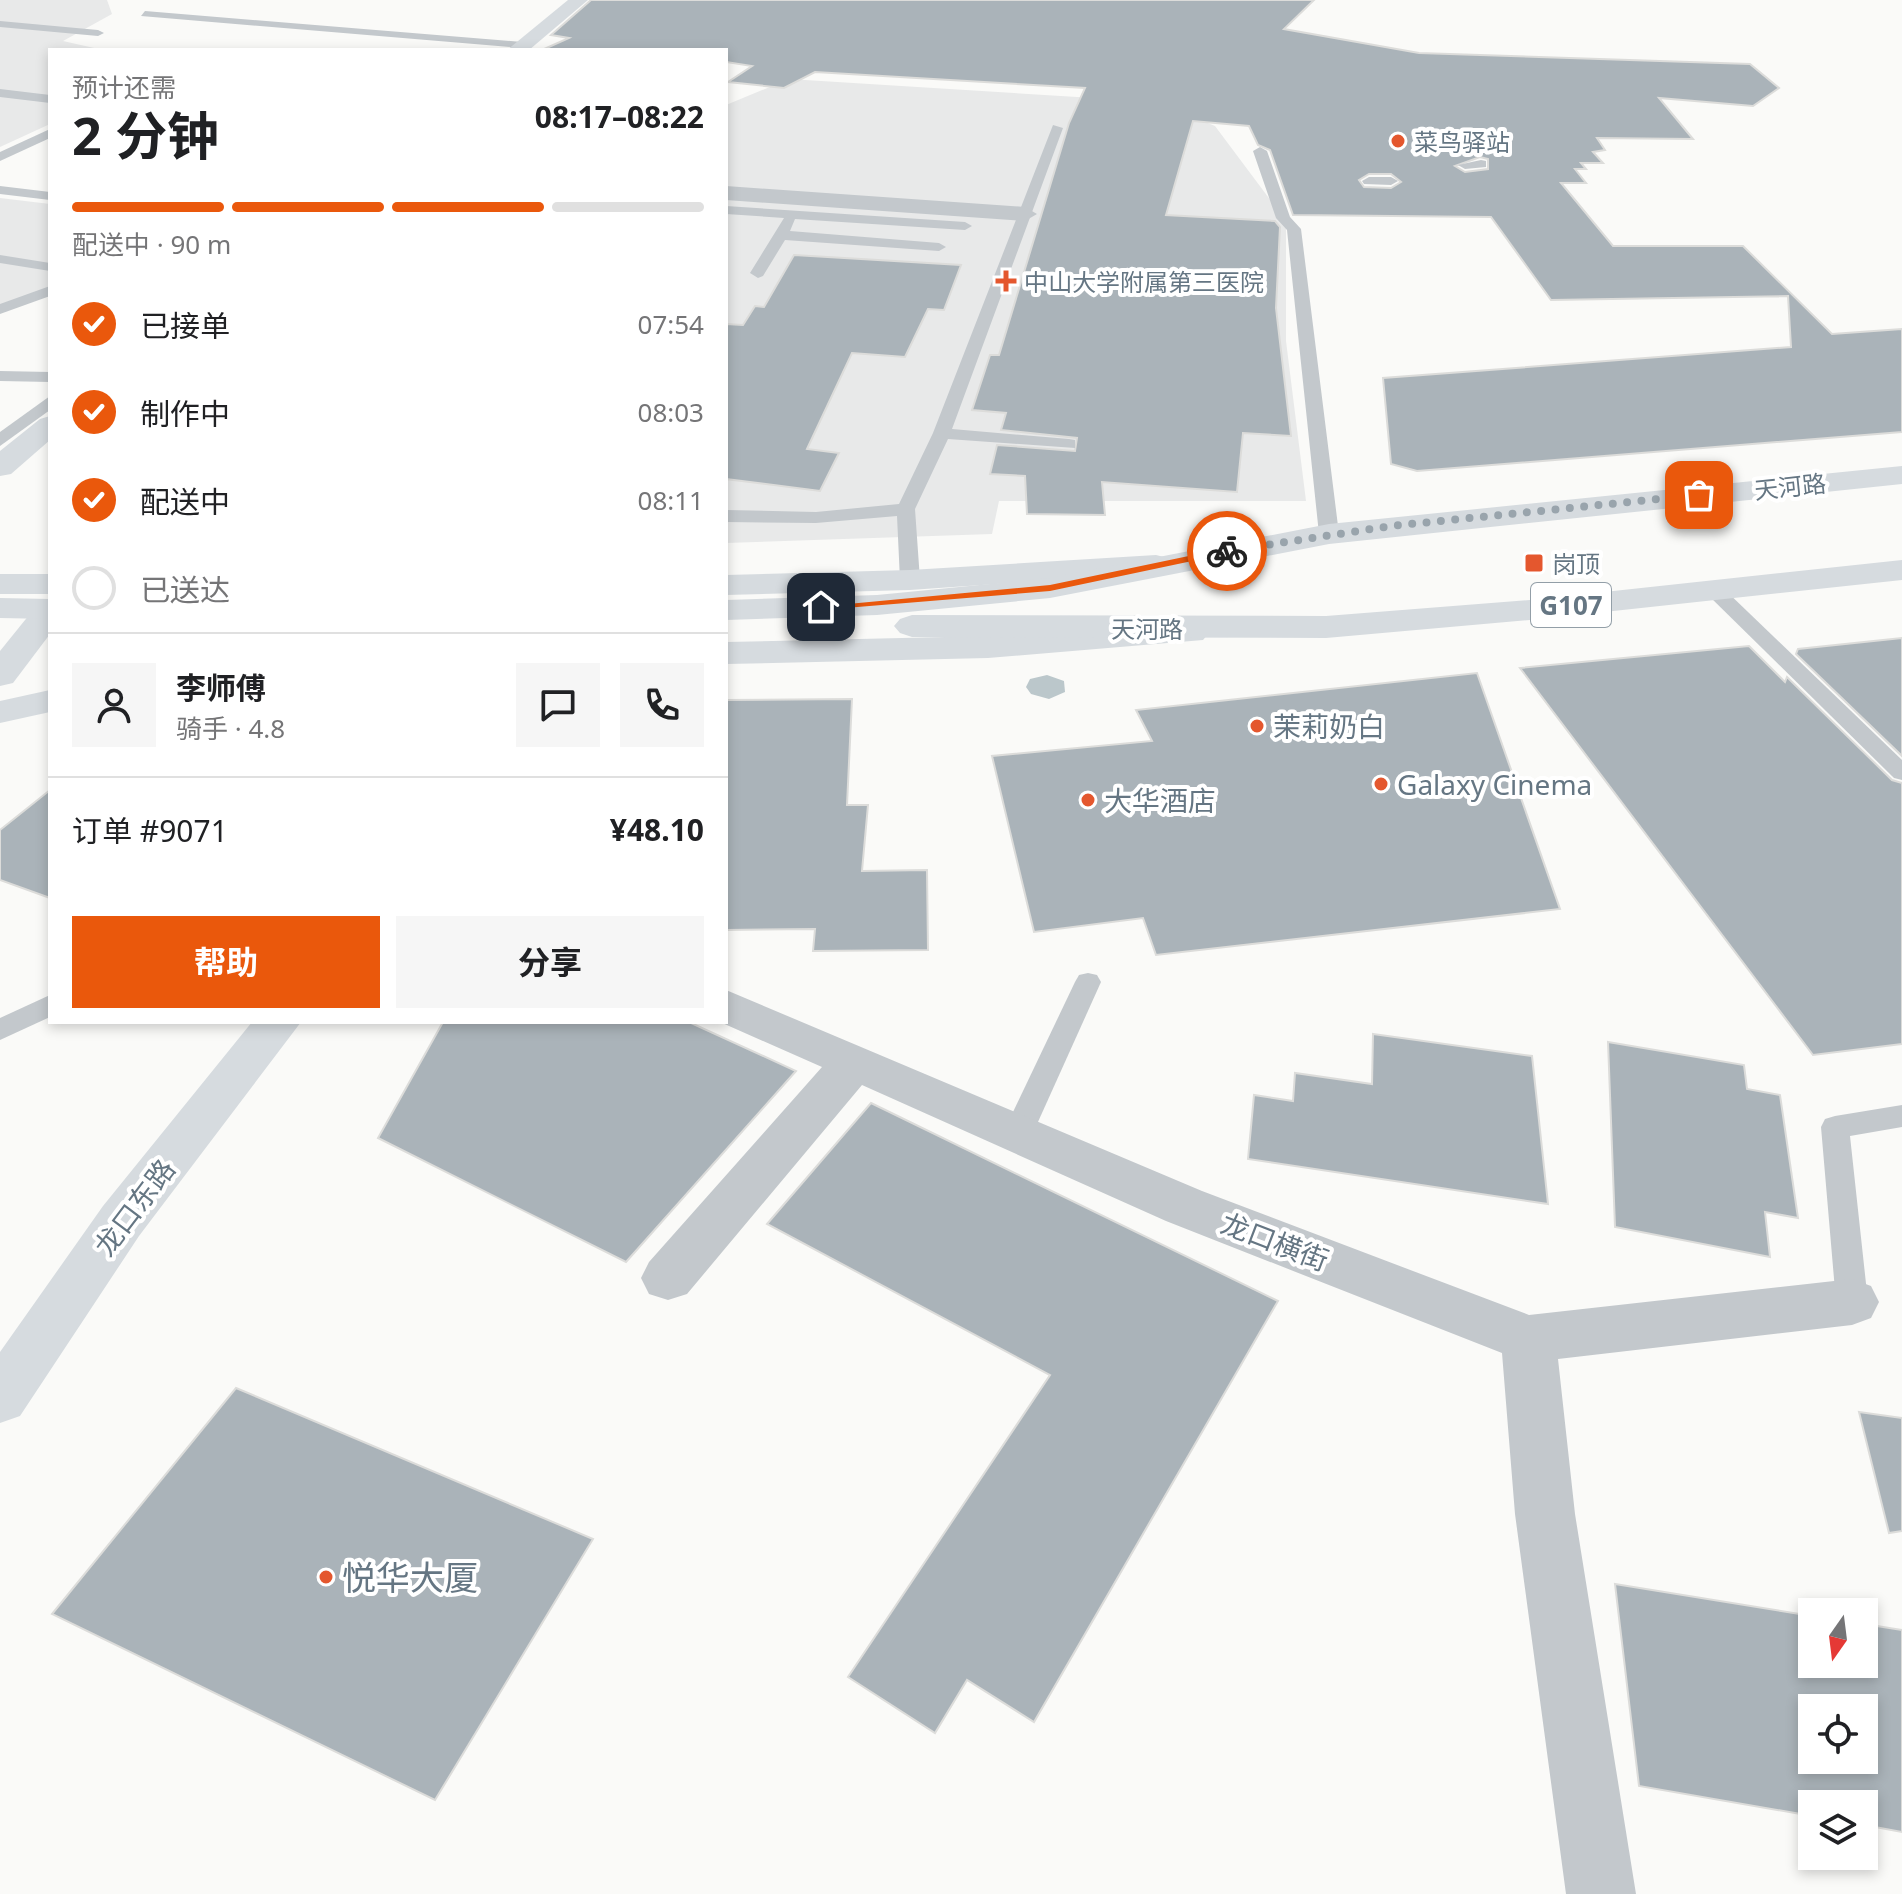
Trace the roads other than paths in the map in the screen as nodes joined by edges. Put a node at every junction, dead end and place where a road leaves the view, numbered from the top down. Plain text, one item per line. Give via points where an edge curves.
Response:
1 (579, 0) edge
2 (145, 14) dead end
3 (0, 24) edge
4 (98, 33) dead end
5 (520, 48) edge
6 (0, 93) edge
7 (48, 99) edge
8 (1057, 128) dead end
9 (14, 134) dead end
10 (45, 135) edge
11 (1260, 151) dead end
12 (0, 157) edge
13 (1369, 181) dead end
14 (1391, 181) dead end
15 (0, 190) edge
16 (728, 193) edge
17 (48, 196) edge
18 (798, 206) junction
19 (728, 210) edge
20 (1025, 214) junction
21 (965, 226) dead end
22 (781, 235) junction
23 (939, 247) dead end
24 (0, 259) edge
25 (48, 267) edge
26 (758, 273) dead end
27 (48, 292) edge
28 (0, 309) edge
29 (0, 376) edge
30 (48, 377) edge
31 (48, 403) edge
32 (48, 427) edge
33 (942, 433) junction
34 (0, 441) edge
35 (1069, 444) dead end
36 (0, 467) edge
37 (1902, 475) edge
38 (906, 509) junction
39 (728, 516) edge
40 (1329, 534) junction
41 (1166, 565) junction
42 (1902, 570) edge
43 (910, 580) junction
44 (0, 584) edge
45 (48, 584) edge
46 (728, 585) edge
47 (1715, 591) junction
48 (0, 608) edge
49 (48, 610) edge
50 (728, 610) edge
51 (48, 612) edge
52 (1238, 629) junction
53 (48, 630) edge
54 (728, 630) edge
55 (728, 653) edge
56 (14, 654) edge
57 (48, 701) edge
58 (0, 712) edge
59 (1902, 773) edge
60 (1088, 982) dead end
61 (48, 1006) edge
62 (728, 1007) edge
63 (276, 1024) edge
64 (0, 1030) edge
65 (855, 1061) junction
66 (1902, 1116) edge
67 (1018, 1133) junction
68 (668, 1278) dead end
69 (1852, 1302) joint
70 (1528, 1339) junction
71 (0, 1398) edge
72 (1601, 1894) edge

1 - 5 main road
2 - 5 lane
3 - 4 lane
6 - 7 lane
8 - 20 lane
9 - 10 lane
10 - 12 lane
11 - 40 lane via 1283,218 1294,229
13 - 14 lane
15 - 17 lane
16 - 18 street
18 - 19 lane
18 - 20 street
18 - 21 lane
18 - 22 lane
20 - 33 lane
22 - 23 lane
22 - 26 lane
24 - 25 lane
27 - 28 lane
29 - 30 lane
31 - 34 lane
32 - 36 main road
33 - 35 lane
33 - 38 lane
37 - 40 main road, 天河路
38 - 39 lane via 835,517
38 - 43 lane
40 - 41 main road, 天河路
41 - 43 main road
41 - 50 main road, 天河路 via 1050,588 877,605
42 - 47 main road, 天河路 / G107
43 - 46 main road
44 - 45 main road
47 - 52 main road, 天河路 / G107 via 1403,622
47 - 59 lane
48 - 49 main road
51 - 56 main road
52 - 54 main road, 天河路 / G107 via 881,625
52 - 55 main road via 988,647
53 - 56 main road
57 - 58 main road
60 - 67 lane
61 - 64 lane
62 - 65 street, 龙口横街
63 - 71 main road, 龙口东路 via 121,1221
65 - 67 street, 龙口横街
65 - 68 street
66 - 69 lane via 1835,1127
67 - 70 street, 龙口横街 via 1184,1206
69 - 70 street, 龙口横街
70 - 72 street via 1545,1514

